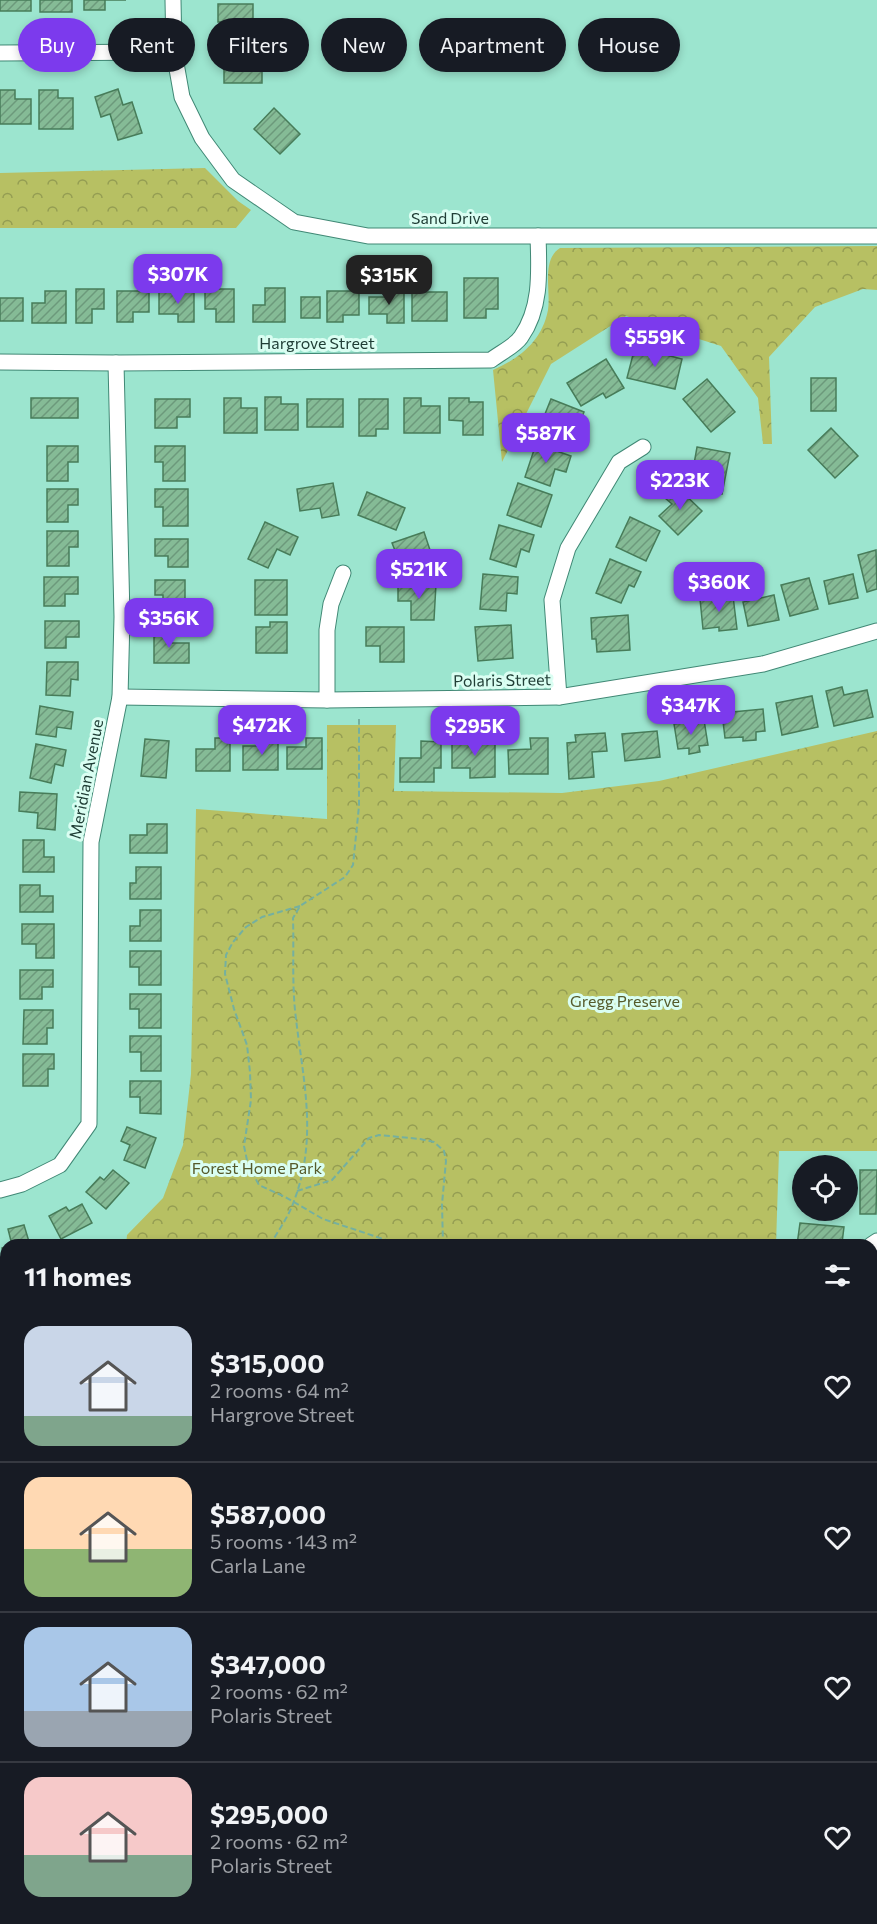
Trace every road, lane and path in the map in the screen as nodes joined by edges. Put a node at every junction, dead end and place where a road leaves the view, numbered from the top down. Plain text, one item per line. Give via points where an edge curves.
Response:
1 (173, 0) edge
2 (173, 18) edge
3 (0, 52) edge
4 (108, 52) edge
5 (178, 72) edge
6 (538, 236) junction
7 (877, 236) edge
8 (0, 362) edge
9 (116, 363) junction
10 (643, 447) dead end
11 (343, 573) dead end
12 (877, 631) edge
13 (120, 697) junction
14 (559, 697) junction
15 (327, 700) junction
16 (359, 719) dead end
17 (300, 906) junction
18 (0, 1190) edge
19 (297, 1191) junction
20 (294, 1203) junction
21 (273, 1239) edge
22 (383, 1239) edge
23 (443, 1239) edge

1 - 2 street, Sand Drive
3 - 4 street
5 - 6 street, Sand Drive via 182,97 202,138 233,180 294,222 368,236
6 - 7 street, Sand Drive
6 - 9 street, Hargrove Street via 535,311 520,339 491,360
8 - 9 street, Hargrove Street
9 - 13 street, Meridian Avenue
10 - 14 street via 619,462 568,548 552,600
11 - 15 street via 331,604 327,630
12 - 14 street, Polaris Street via 763,664
13 - 15 street, Polaris Street
13 - 18 street, Meridian Avenue via 91,842 89,1124 60,1165
14 - 15 street, Polaris Street
16 - 17 path via 359,806 353,865 345,877
17 - 19 path via 293,918 295,1009 308,1135 304,1172
17 - 20 path via 262,917 246,927 226,955 225,974 247,1045 251,1100 244,1146 248,1165 259,1185
19 - 20 path
19 - 23 path via 333,1179 369,1138 379,1135 434,1142 444,1151 446,1161
20 - 21 path
20 - 22 path via 323,1219

